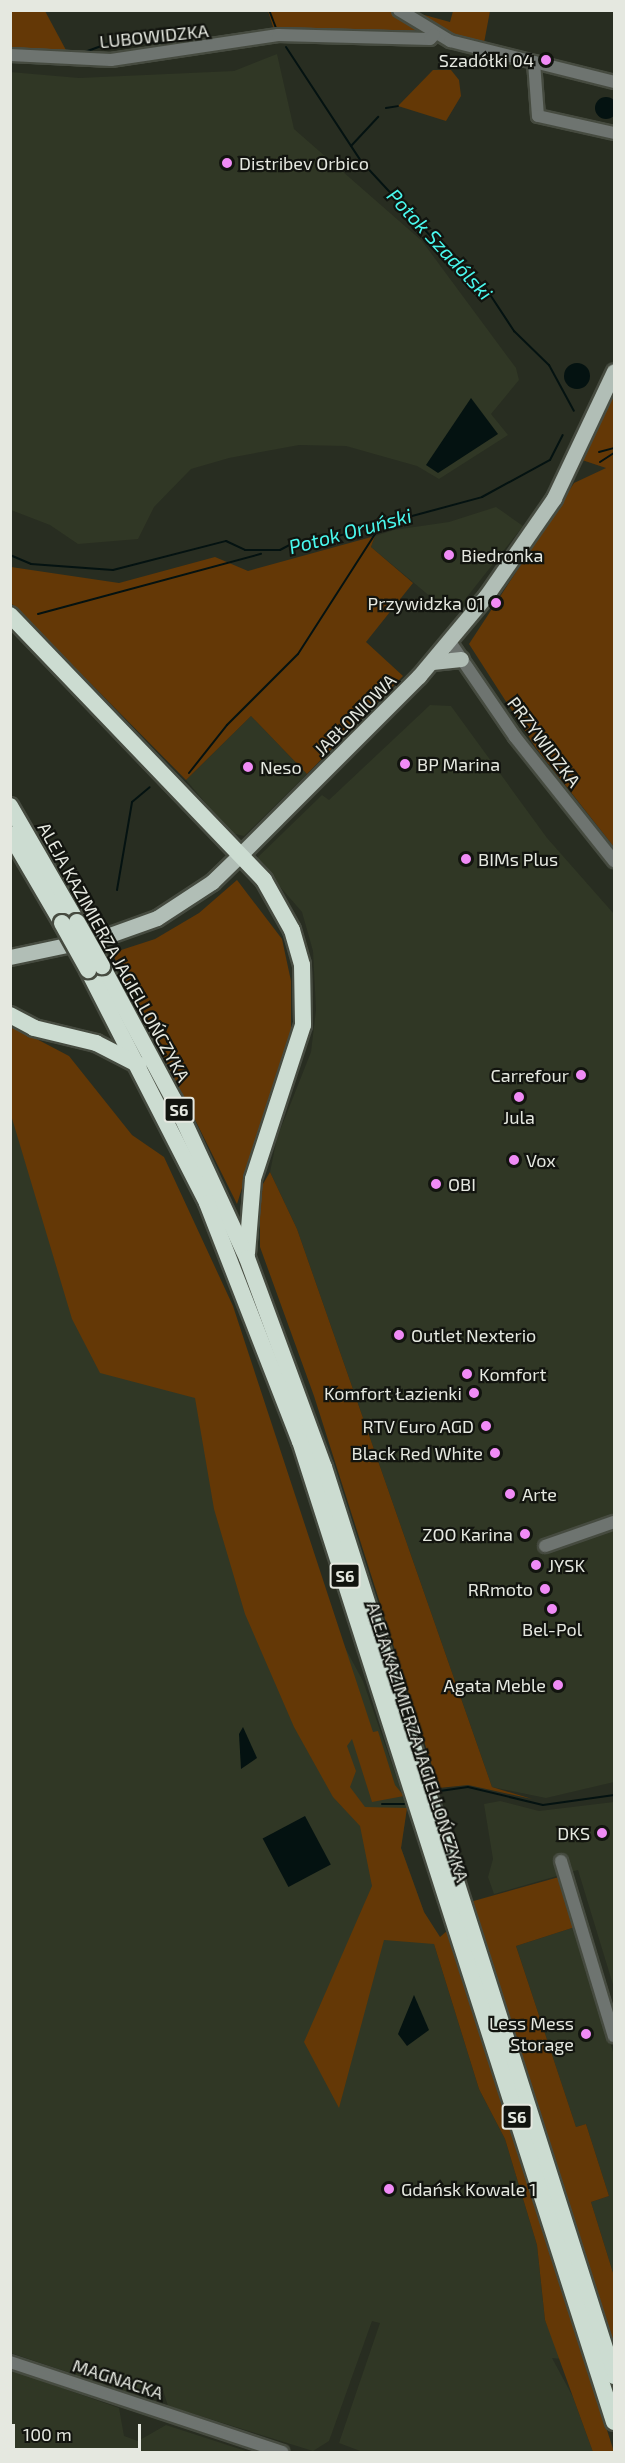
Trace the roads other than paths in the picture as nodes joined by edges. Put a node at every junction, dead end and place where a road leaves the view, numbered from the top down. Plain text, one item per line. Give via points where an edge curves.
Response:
1 (399, 10) edge
2 (434, 34) junction
3 (10, 55) edge
4 (534, 62) junction
5 (615, 82) edge
6 (615, 133) edge
7 (615, 371) edge
8 (10, 615) edge
9 (450, 642) junction
10 (461, 659) junction
11 (432, 662) junction
12 (10, 806) edge
13 (10, 834) edge
14 (241, 854) junction
15 (615, 861) edge
16 (70, 922) junction
17 (10, 957) edge
18 (95, 968) junction
19 (10, 1015) edge
20 (140, 1065) junction
21 (247, 1258) junction
22 (615, 1522) edge
23 (546, 1546) dead end
24 (561, 1861) dead end
25 (615, 2036) edge
26 (10, 2362) edge
27 (615, 2376) edge
28 (615, 2422) edge
29 (282, 2452) edge

1 - 2 street
2 - 3 street, LUBOWIDZKA via 430,39 278,35 111,60
2 - 4 street, LUBOWIDZKA
4 - 5 street, LUBOWIDZKA
4 - 6 street via 538,116
7 - 9 main road, JABŁONIOWA via 548,507
8 - 14 highway
9 - 10 street, PRZYWIDZKA
9 - 11 main road, JABŁONIOWA
10 - 11 main road
10 - 15 street, PRZYWIDZKA
11 - 14 main road, JABŁONIOWA
12 - 16 highway, ALEJA KAZIMIERZA JAGIELLOŃCZYKA / S6
13 - 16 highway, ALEJA KAZIMIERZA JAGIELLOŃCZYKA / S6
14 - 17 main road, JABŁONIOWA via 182,905 157,918 104,937
14 - 21 highway via 277,898 292,930 305,1001 299,1045 253,1179
16 - 18 highway, ALEJA KAZIMIERZA JAGIELLOŃCZYKA / S6, bridge
18 - 20 highway, ALEJA KAZIMIERZA JAGIELLOŃCZYKA / S6
18 - 21 highway, ALEJA KAZIMIERZA JAGIELLOŃCZYKA / S6 via 174,1100
19 - 20 highway via 34,1028 96,1042
20 - 28 highway, ALEJA KAZIMIERZA JAGIELLOŃCZYKA / S6 via 242,1284 300,1441
21 - 27 highway, ALEJA KAZIMIERZA JAGIELLOŃCZYKA / S6 via 354,1557
22 - 23 street
24 - 25 street
26 - 29 street, MAGNACKA

